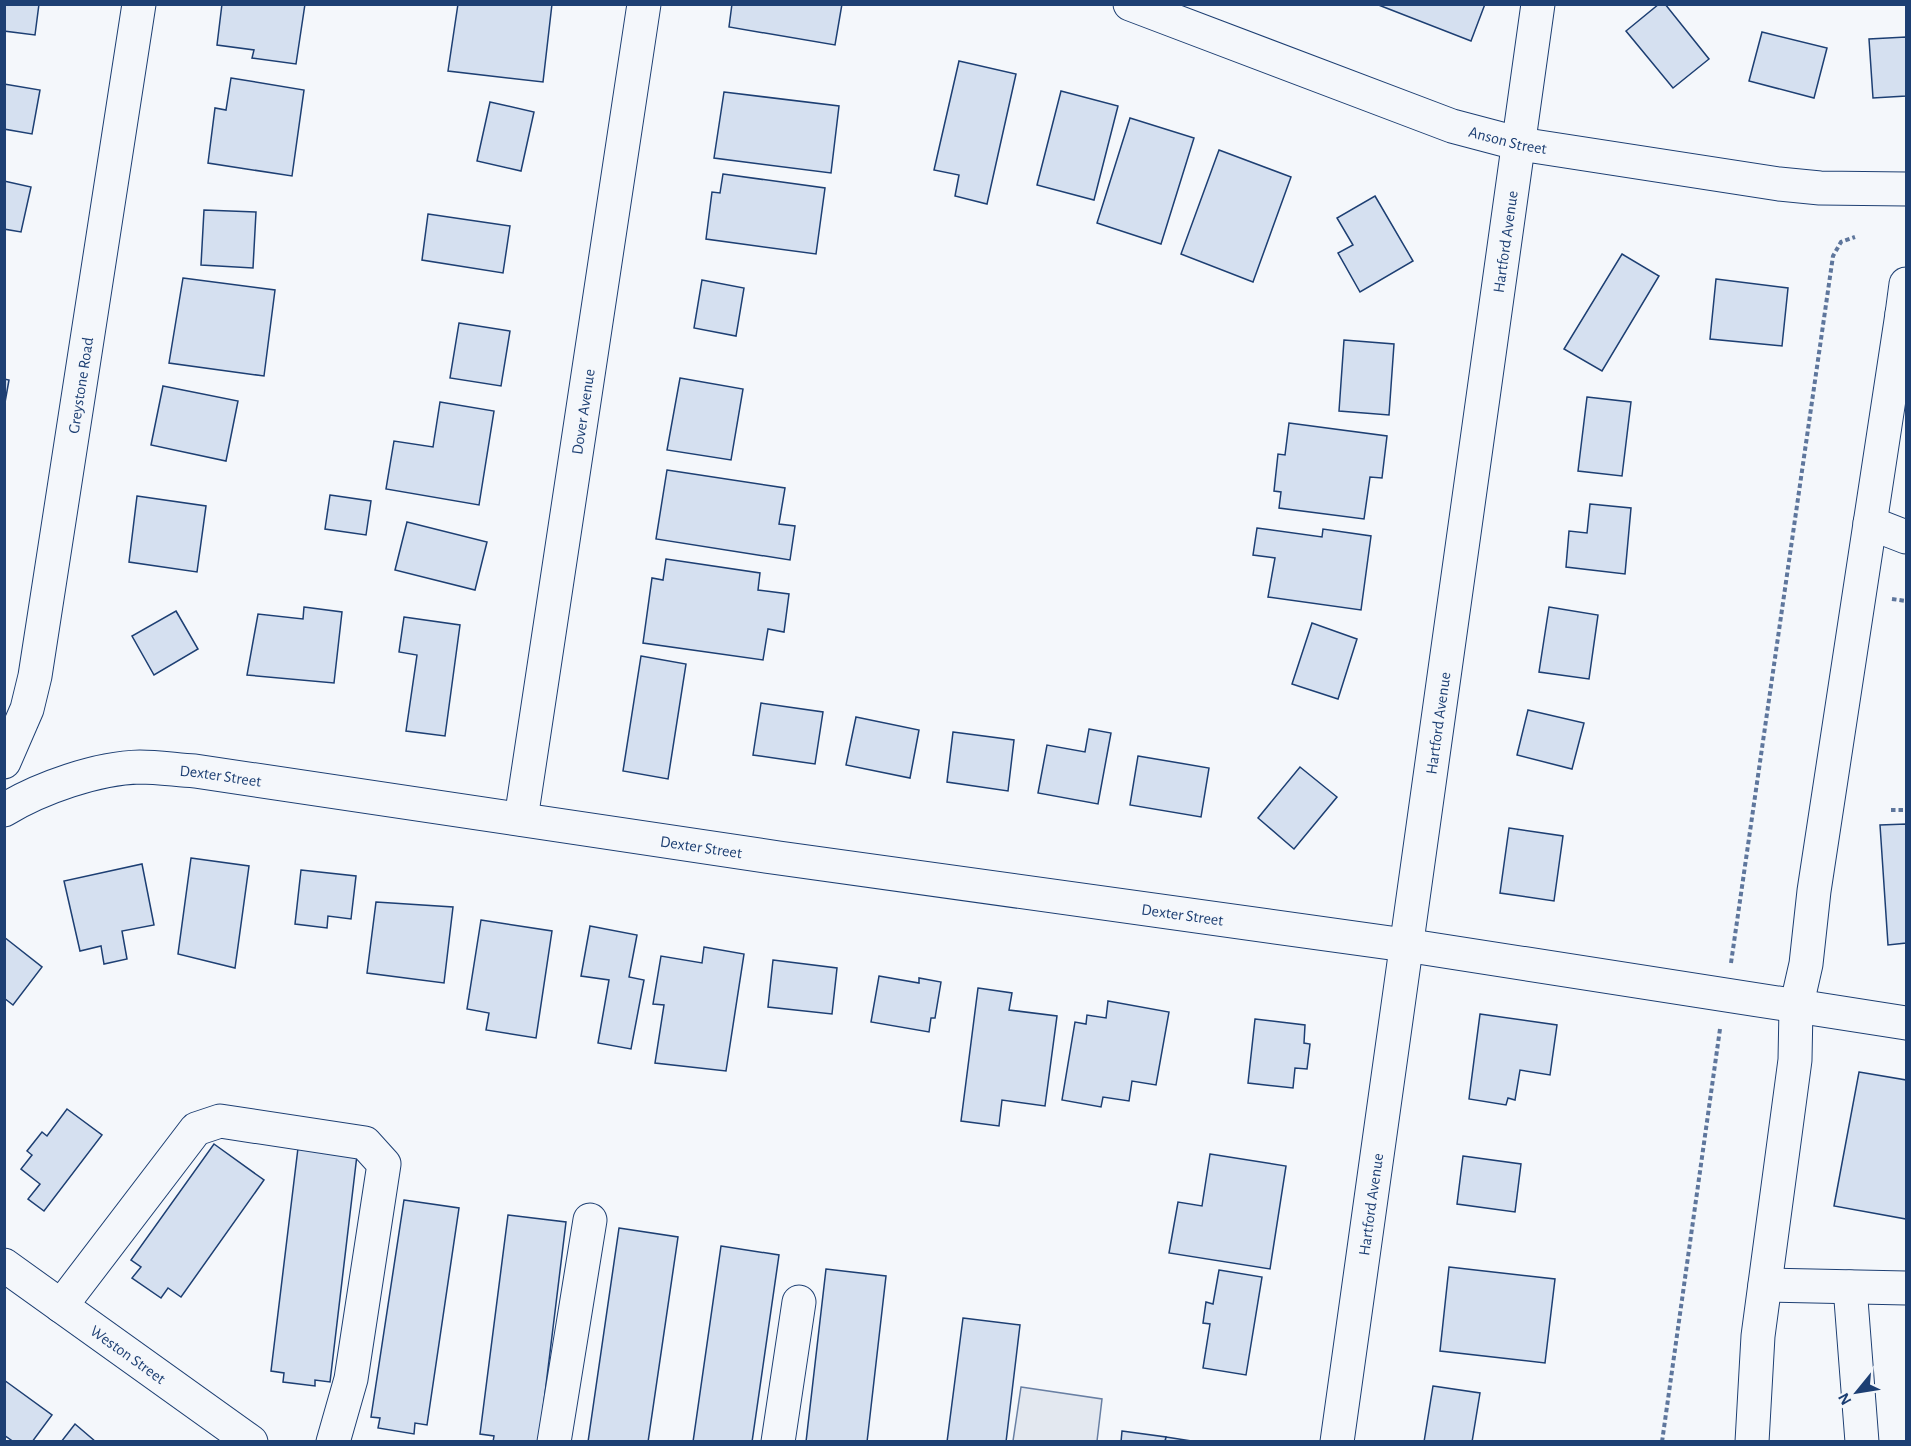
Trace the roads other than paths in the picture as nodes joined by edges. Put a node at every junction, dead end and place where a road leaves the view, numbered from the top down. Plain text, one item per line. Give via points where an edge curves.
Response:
1 (139, 4) edge
2 (644, 4) edge
3 (1130, 4) edge
4 (1538, 4) edge
5 (1520, 144) junction
6 (1906, 189) edge
7 (1905, 304) edge
8 (1870, 523) junction
9 (1906, 537) edge
10 (4, 762) edge
11 (4, 810) edge
12 (521, 819) junction
13 (1405, 945) junction
14 (1796, 1008) junction
15 (1906, 1023) edge
16 (590, 1220) dead end
17 (4, 1265) edge
18 (1764, 1285) junction
19 (1850, 1287) junction
20 (1906, 1287) edge
21 (799, 1302) dead end
22 (61, 1306) junction
23 (252, 1442) edge
24 (333, 1442) edge
25 (554, 1442) edge
26 (778, 1442) edge
27 (1336, 1442) edge
28 (1752, 1442) edge
29 (1862, 1442) edge

1 - 10 street, Greystone Road via 35,676 27,709
2 - 12 street, Dover Avenue
3 - 5 street, Anson Street via 1452,126
4 - 5 street, Hartford Avenue
5 - 6 street, Anson Street via 1779,184
5 - 13 street, Hartford Avenue
7 - 8 street
8 - 9 street
8 - 14 street via 1806,964
11 - 12 street, Dexter Street via 66,782 139,767 195,771
12 - 13 street, Dexter Street
13 - 14 street, Dexter Street
13 - 27 street, Hartford Avenue
14 - 15 street, Dexter Street
14 - 18 street via 1796,1060
16 - 25 street
17 - 22 street, Weston Street
18 - 19 street
18 - 28 street
19 - 20 street
19 - 29 street
21 - 26 street
22 - 23 street, Weston Street
22 - 24 street via 196,1129 220,1121 365,1143 384,1164 351,1379

